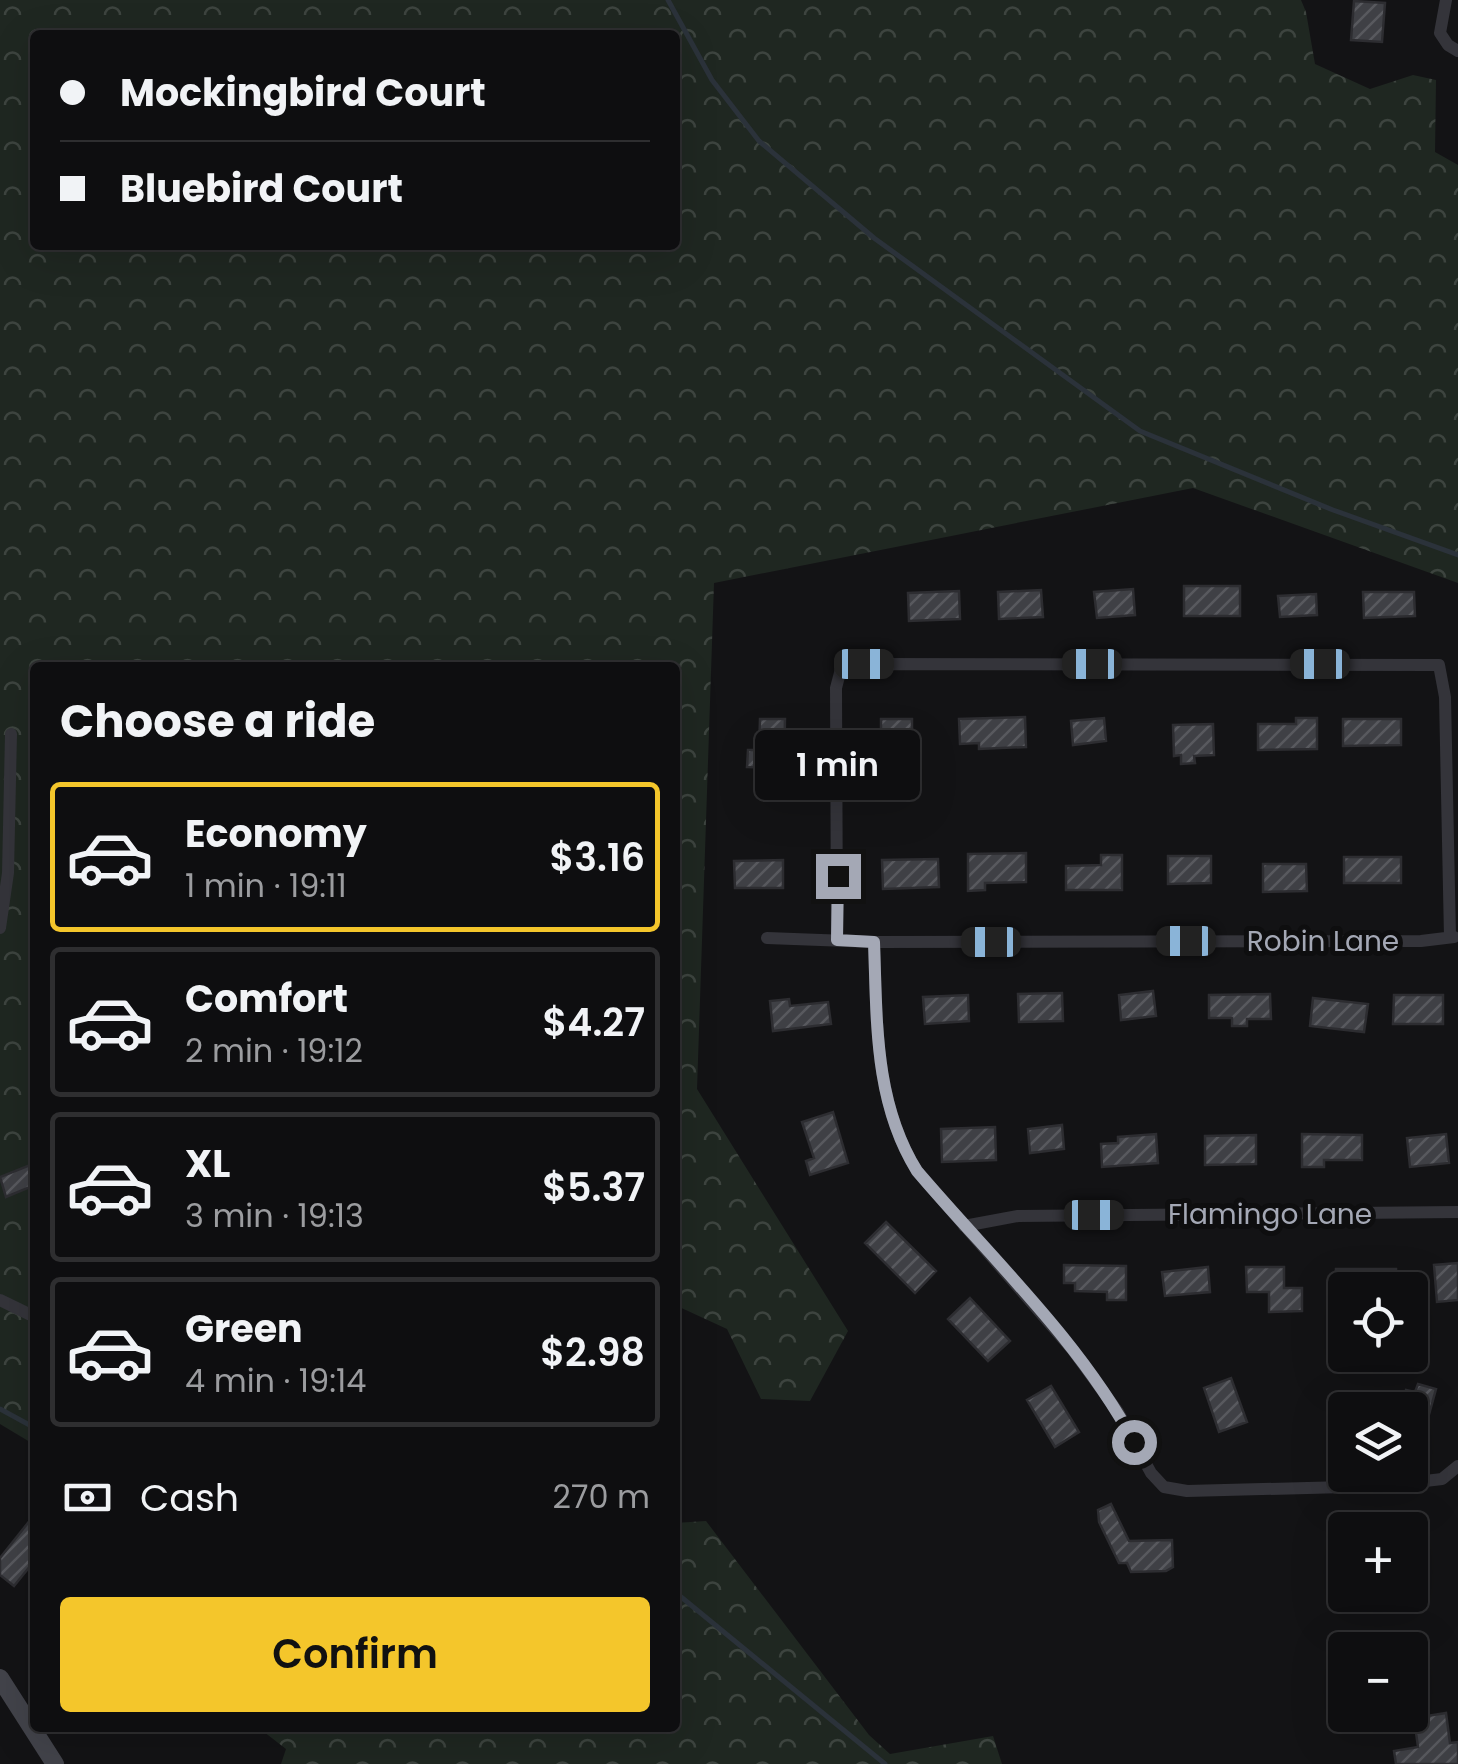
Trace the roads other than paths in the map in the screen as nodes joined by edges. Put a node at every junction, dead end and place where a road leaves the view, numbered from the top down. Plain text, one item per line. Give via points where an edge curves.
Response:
1 (1446, 0) edge
2 (1458, 51) edge
3 (10, 734) dead end
4 (0, 928) edge
5 (1454, 937) edge
6 (767, 938) dead end
7 (837, 940) junction
8 (874, 942) junction
9 (1458, 1212) edge
10 (964, 1226) junction
11 (0, 1300) edge
12 (30, 1314) edge
13 (1458, 1466) edge
14 (0, 1678) edge
15 (30, 1721) edge
16 (37, 1732) edge
17 (55, 1764) edge

1 - 2 street via 1440,32
3 - 4 street via 8,874
5 - 7 street via 1446,697 1439,665 864,664 841,670 836,688
5 - 8 street, Robin Lane
6 - 7 street, Robin Lane
7 - 8 street, Robin Lane
8 - 10 street via 882,1081 900,1145
9 - 10 street, Flamingo Lane via 1018,1216
10 - 13 street via 1072,1349 1164,1487 1383,1486 1442,1479
11 - 12 street
14 - 15 street
16 - 17 street

